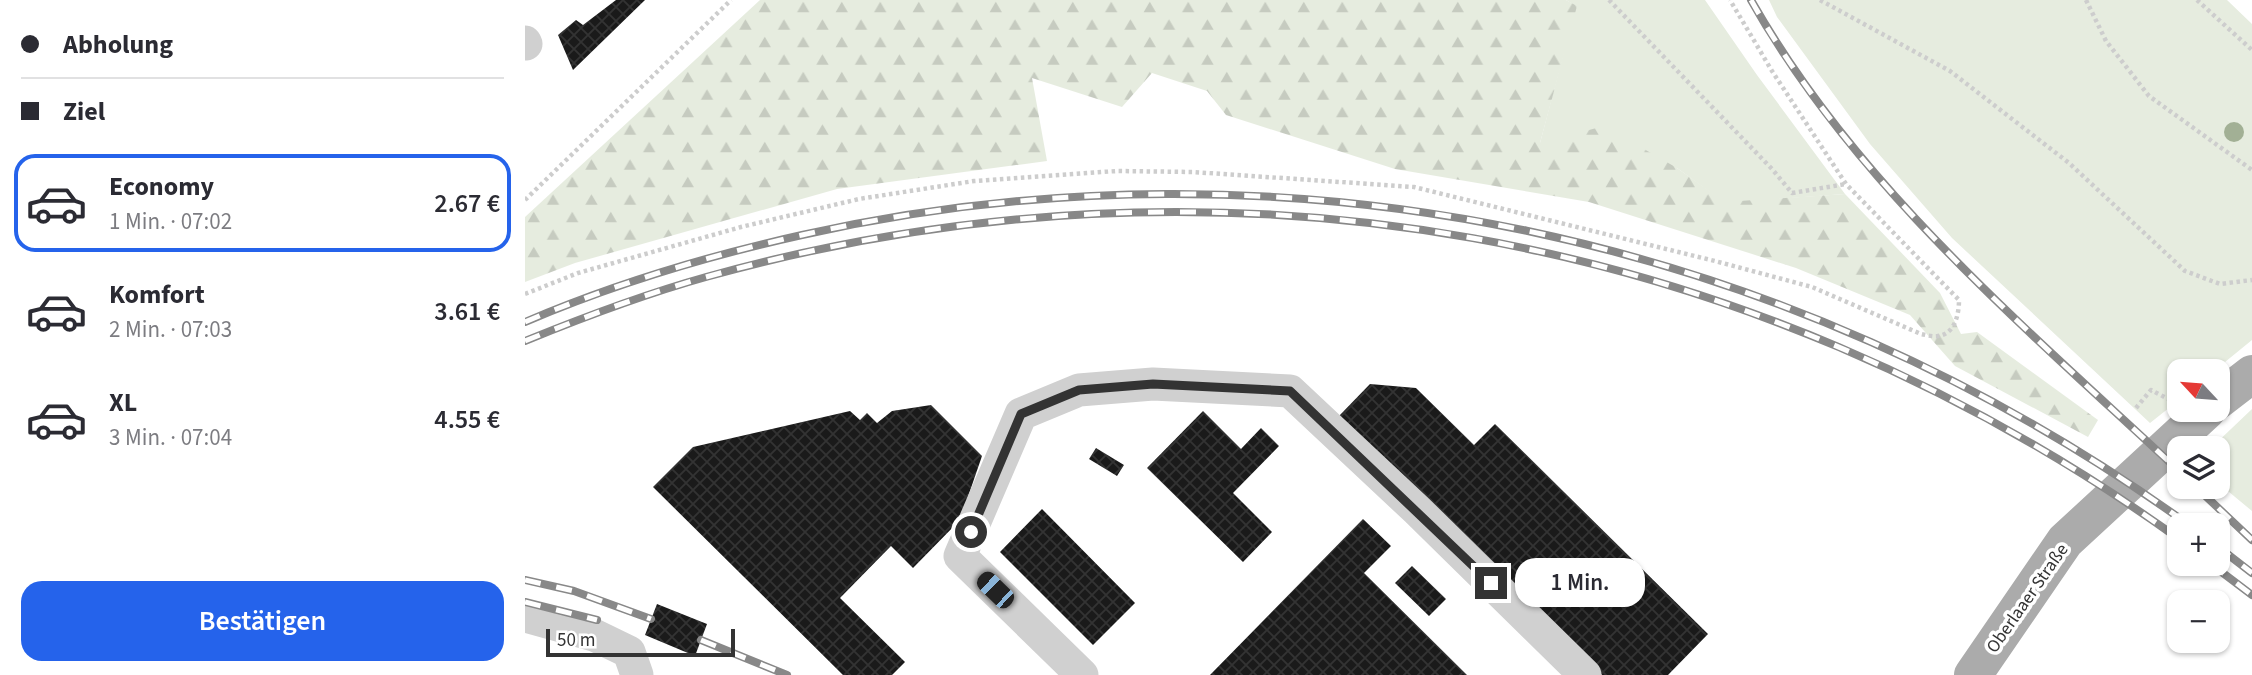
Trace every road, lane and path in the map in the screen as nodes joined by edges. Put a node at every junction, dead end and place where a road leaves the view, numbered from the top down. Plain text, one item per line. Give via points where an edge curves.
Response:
1 (731, 0) edge
2 (1609, 0) edge
3 (1730, 0) edge
4 (1820, 0) edge
5 (2086, 0) edge
6 (2197, 0) edge
7 (2252, 50) edge
8 (2252, 170) edge
9 (1846, 184) junction
10 (525, 201) edge
11 (2252, 281) edge
12 (525, 295) edge
13 (2252, 374) edge
14 (2230, 391) edge
15 (2167, 397) dead end
16 (2136, 408) dead end
17 (2194, 422) edge
18 (525, 616) edge
19 (637, 675) edge
20 (1083, 675) edge
21 (1585, 675) edge
22 (1973, 675) edge

1 - 10 path
2 - 9 path via 1792,193
3 - 9 path
4 - 11 path via 1950,71 2069,163 2185,271 2220,284
5 - 8 path via 2106,41 2149,96
6 - 7 path
9 - 12 path via 1959,300 1958,317 1948,331 1938,336 1921,334 1812,288 1414,187 1180,172 1117,171 974,181 859,199 578,273
13 - 14 main road
15 - 16 path via 2151,390
17 - 22 main road, Oberlaaer Straße via 2065,541
18 - 19 lane via 594,635 629,652
20 - 21 lane via 960,556 1021,414 1079,390 1153,384 1290,391

